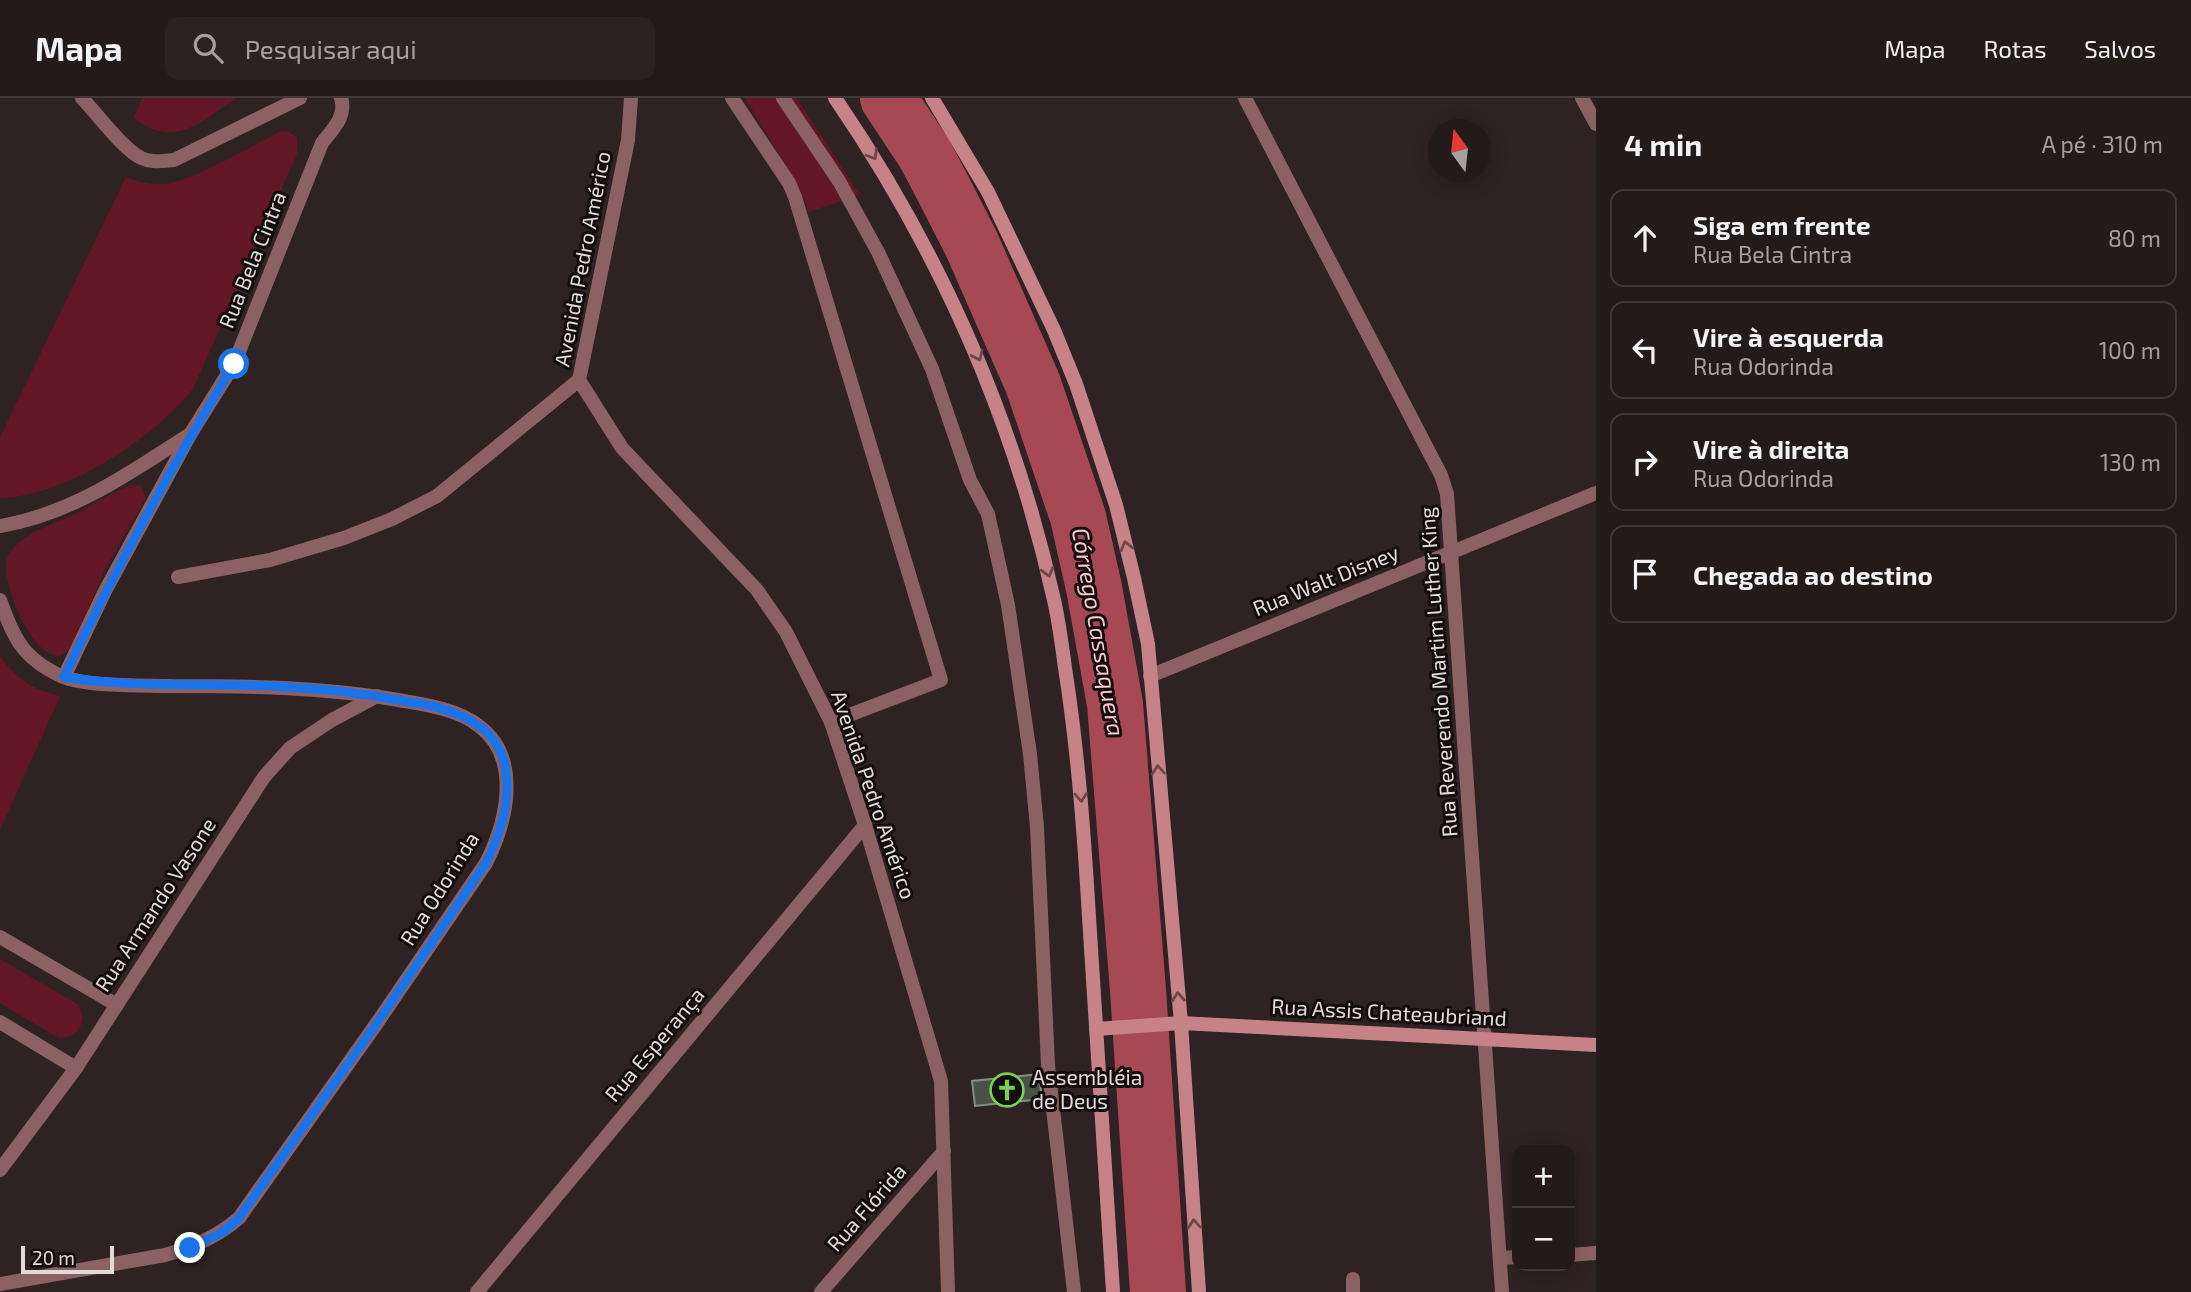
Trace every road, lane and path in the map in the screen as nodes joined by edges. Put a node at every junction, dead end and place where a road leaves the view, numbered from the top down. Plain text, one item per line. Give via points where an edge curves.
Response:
1 (82, 98) edge
2 (300, 98) edge
3 (341, 98) edge
4 (631, 98) edge
5 (732, 98) edge
6 (783, 98) edge
7 (835, 98) edge
8 (932, 98) edge
9 (1245, 98) edge
10 (1582, 98) edge
11 (1596, 124) edge
12 (579, 380) junction
13 (191, 433) junction
14 (1596, 493) edge
15 (0, 526) edge
16 (1452, 552) junction
17 (178, 577) dead end
18 (0, 600) edge
19 (1150, 676) junction
20 (64, 677) junction
21 (378, 696) junction
22 (831, 722) junction
23 (865, 825) junction
24 (0, 937) edge
25 (117, 1005) junction
26 (0, 1022) edge
27 (1181, 1023) junction
28 (1096, 1029) junction
29 (1485, 1040) junction
30 (1596, 1045) edge
31 (76, 1068) junction
32 (944, 1151) junction
33 (0, 1170) edge
34 (1596, 1253) edge
35 (1575, 1255) edge
36 (1512, 1257) edge
37 (1500, 1258) junction
38 (0, 1284) edge
39 (477, 1292) edge
40 (821, 1292) edge
41 (948, 1292) edge
42 (1074, 1292) edge
43 (1113, 1292) edge
44 (1199, 1292) edge
45 (1502, 1292) edge

1 - 2 street via 131,151 157,162 174,160
3 - 13 street, Rua Bela Cintra via 338,123 322,143 234,364
4 - 12 street, Avenida Pedro Américo via 628,140
5 - 22 street via 795,197 940,680
6 - 42 street via 839,181 878,252 932,369 970,480 988,514 1008,605 1030,754 1048,1065
7 -> 28 main road via 917,229 982,364 1037,531 1055,602 1079,769
19 -> 8 main road via 1148,644 1116,505 1076,384 988,192
9 - 16 street, Rua Reverendo Martim Luther King via 1441,475
10 - 11 street
12 - 17 street via 438,496 392,519 270,560
12 - 22 street, Avenida Pedro Américo via 622,448 757,590 786,632
13 - 15 street, Rua Bela Cintra via 116,482 54,513
13 - 20 street, Rua Bela Cintra
14 - 16 street, Rua Walt Disney
16 - 19 street, Rua Walt Disney
16 - 29 street, Rua Reverendo Martim Luther King
18 - 20 street, Rua Odorinda via 13,636 28,655
27 -> 19 main road
20 - 21 street, Rua Odorinda via 130,685 287,687
21 - 25 street, Rua Armando Vasone via 290,748 264,777
21 - 38 street, Rua Odorinda via 456,714 480,726 493,741 507,779 506,804 486,863 239,1218 223,1232 165,1255
22 - 23 street, Avenida Pedro Américo
23 - 32 street, Avenida Pedro Américo via 941,1081
23 - 39 street, Rua Esperança
24 - 25 street
25 - 31 street, Rua Armando Vasone
26 - 31 street
27 - 28 main road, Rua Assis Chateaubriand
27 - 29 main road, Rua Assis Chateaubriand
44 -> 27 main road
28 - 43 main road
29 - 30 main road, Rua Assis Chateaubriand
29 - 37 street, Rua Reverendo Martim Luther King
31 - 33 street, Rua Armando Vasone
32 - 40 street, Rua Flórida
32 - 41 street, Avenida Pedro Américo
34 - 35 street
36 - 37 street
37 - 45 street, Rua Reverendo Martim Luther King

